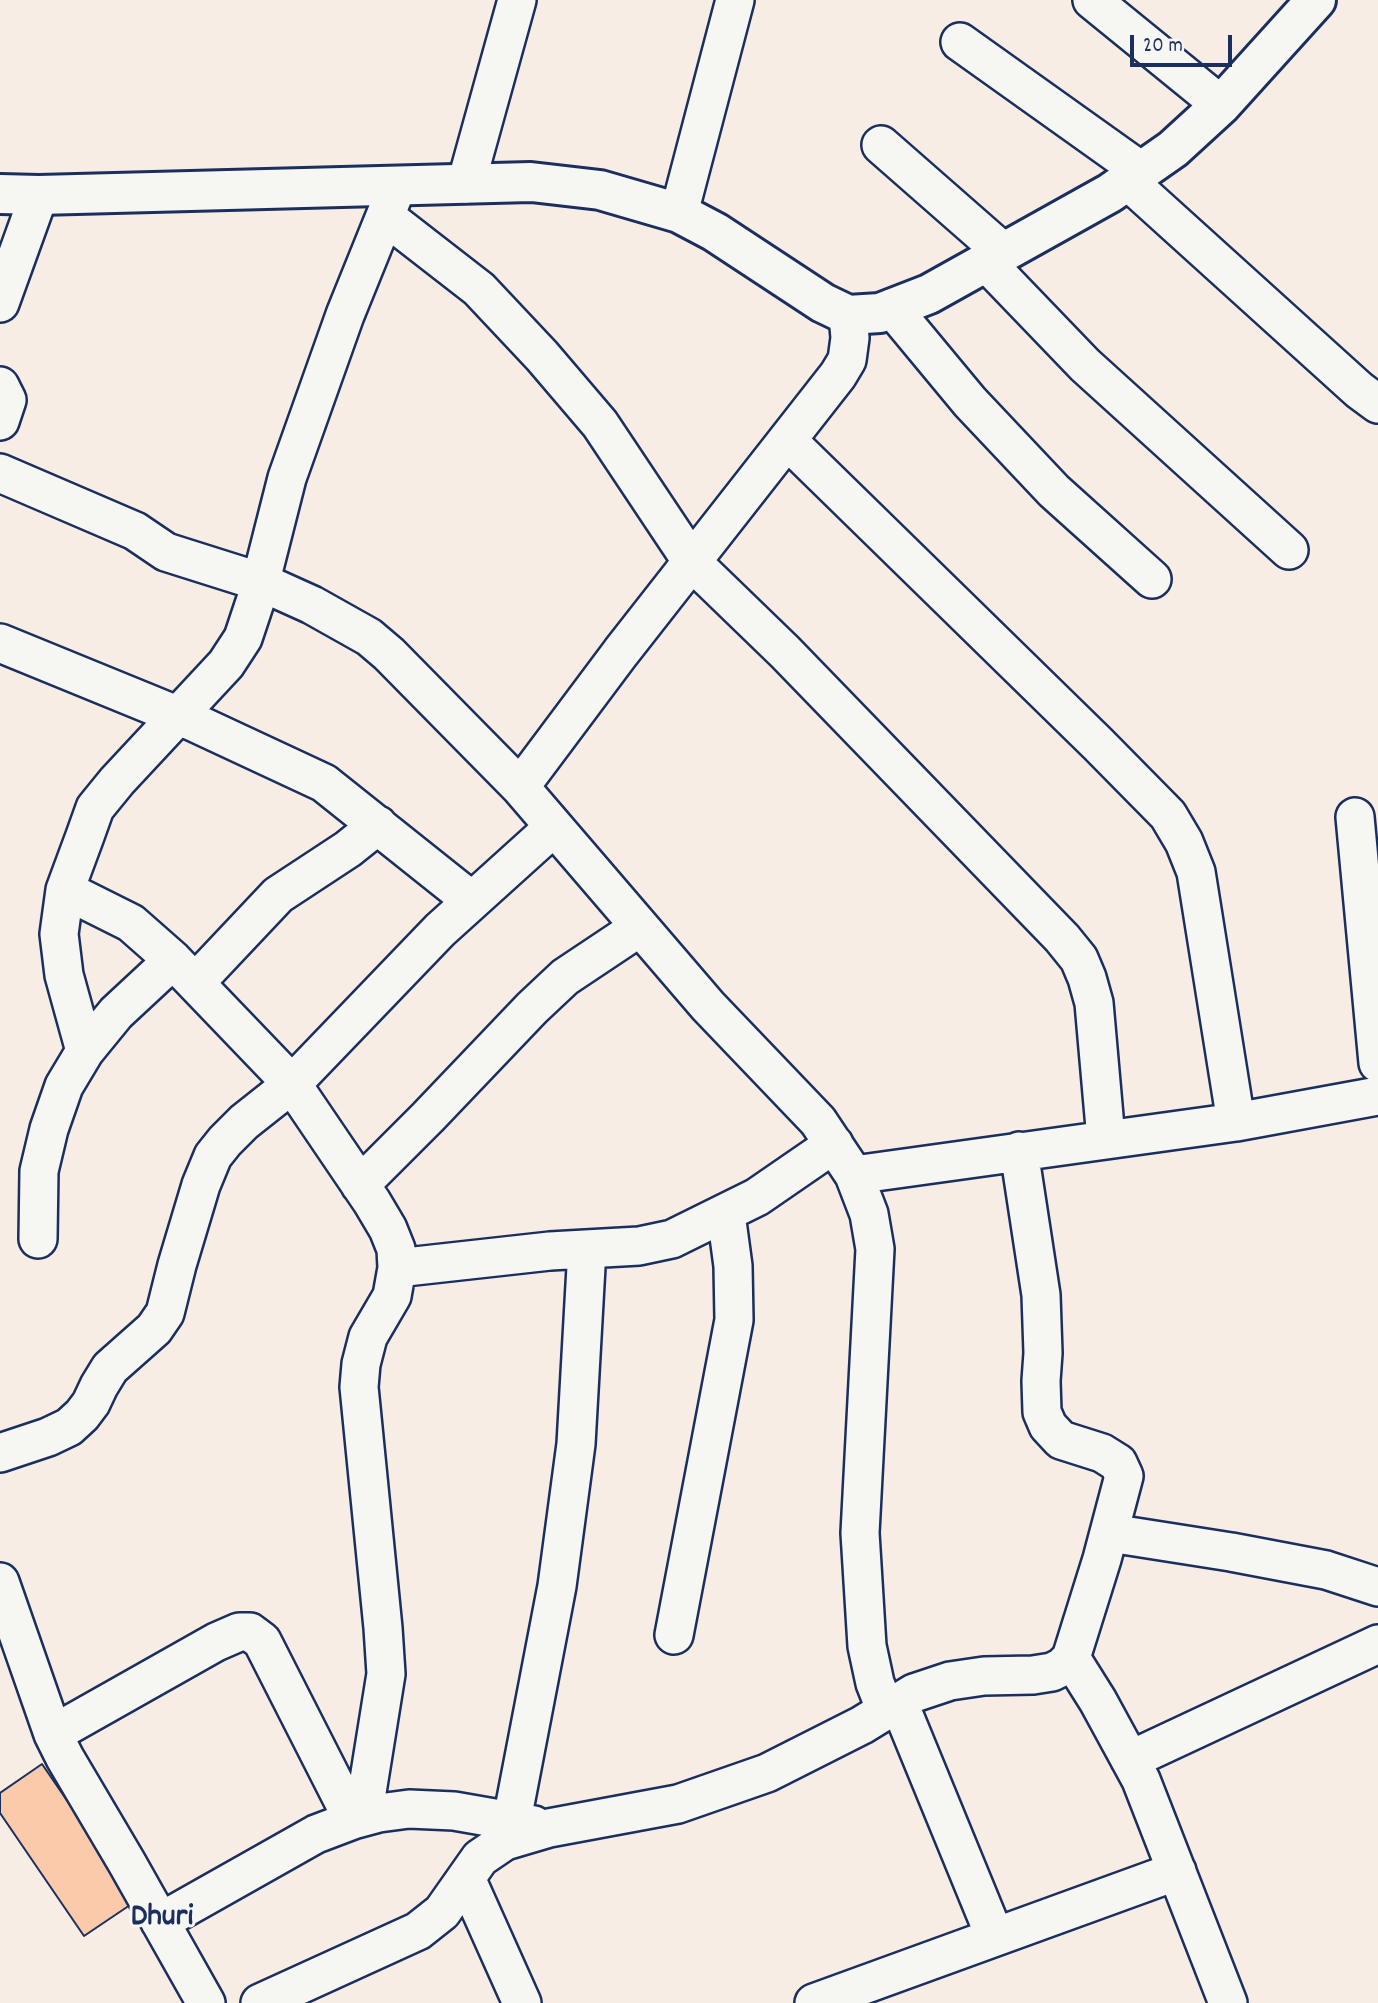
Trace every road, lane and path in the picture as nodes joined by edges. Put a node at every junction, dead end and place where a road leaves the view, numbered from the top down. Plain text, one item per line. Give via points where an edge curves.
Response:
1 (517, 0) edge
2 (735, 0) edge
3 (1092, 0) edge
4 (1316, 0) edge
5 (960, 41) dead end
6 (1221, 105) junction
7 (881, 145) dead end
8 (1135, 176) junction
9 (466, 184) junction
10 (0, 194) edge
11 (39, 195) junction
12 (391, 201) junction
13 (680, 213) junction
14 (994, 257) junction
15 (0, 303) edge
16 (892, 308) junction
17 (848, 315) junction
18 (0, 386) edge
19 (1378, 404) edge
20 (0, 421) edge
21 (787, 440) junction
22 (0, 473) edge
23 (1290, 550) dead end
24 (692, 562) junction
25 (1152, 579) dead end
26 (261, 582) junction
27 (0, 643) edge
28 (179, 716) junction
29 (520, 788) junction
30 (1355, 817) dead end
31 (378, 825) junction
32 (554, 827) junction
33 (65, 890) junction
34 (472, 901) junction
35 (640, 926) junction
36 (184, 971) junction
37 (85, 1051) junction
38 (1378, 1063) edge
39 (292, 1084) junction
40 (1378, 1096) edge
41 (1236, 1122) junction
42 (1106, 1139) junction
43 (834, 1144) junction
44 (1019, 1151) junction
45 (854, 1175) junction
46 (360, 1185) junction
47 (726, 1214) junction
48 (38, 1239) dead end
49 (587, 1249) junction
50 (397, 1268) junction
51 (0, 1453) edge
52 (1110, 1533) junction
53 (0, 1582) edge
54 (1378, 1587) edge
55 (674, 1635) dead end
56 (1378, 1644) edge
57 (1071, 1658) junction
58 (892, 1707) junction
59 (53, 1734) junction
60 (1130, 1760) junction
61 (358, 1818) junction
62 (512, 1820) junction
63 (549, 1828) junction
64 (1177, 1871) junction
65 (466, 1878) junction
66 (160, 1922) junction
67 (995, 1937) junction
68 (206, 2003) edge
69 (260, 2003) edge
70 (522, 2003) edge
71 (814, 2003) edge
72 (1228, 2003) edge

1 - 9 street
2 - 13 street
3 - 6 street
4 - 6 street
5 - 8 street
6 - 8 street
7 - 14 street
8 - 14 street
8 - 19 street
9 - 12 street
9 - 13 street via 531,182 600,190
10 - 11 street
11 - 12 street
11 - 15 street
12 - 24 street via 542,356 600,424
12 - 26 street via 287,478
13 - 17 street
14 - 16 street via 929,294
14 - 23 street via 1085,365
16 - 17 street
16 - 25 street via 970,402 1055,491
17 - 21 street via 847,360
18 - 20 street via 7,400
21 - 24 street
21 - 41 street via 1168,815 1196,872
22 - 26 street via 135,531 166,552
24 - 29 street
24 - 42 street via 785,652 1079,959 1094,1003
26 - 28 street via 243,638
26 - 29 street via 369,636
27 - 28 street
28 - 31 street via 324,783
28 - 33 street via 95,808
29 - 32 street
30 - 38 street
31 - 34 street
31 - 36 street via 278,895
32 - 34 street
32 - 35 street
33 - 36 street via 131,923
33 - 37 street via 59,934 64,975
34 - 39 street
35 - 43 street
35 - 46 street via 565,977 531,1008
36 - 37 street via 116,1013
36 - 39 street
37 - 48 street via 64,1086 49,1129 39,1171
39 - 46 street
39 - 51 street via 244,1122 213,1156 165,1313 154,1329 110,1368 91,1403 69,1426
40 - 41 street
41 - 42 street
42 - 44 street
43 - 45 street
43 - 47 street
44 - 45 street
44 - 52 street via 1041,1295 1042,1412 1061,1440 1118,1463 1124,1476
45 - 58 street via 869,1214 875,1249 860,1533 867,1646 875,1683
46 - 50 street via 396,1249
47 - 49 street via 672,1239
47 - 55 street via 734,1320
49 - 50 street
49 - 62 street via 576,1444 557,1586
50 - 61 street via 392,1296 369,1337 359,1387 386,1674
52 - 54 street via 1326,1570
52 - 57 street
53 - 59 street
56 - 60 street
57 - 58 street via 1052,1672 950,1681 914,1693
57 - 60 street
58 - 63 street via 754,1778 678,1804
58 - 67 street
59 - 61 street via 216,1642 250,1632 262,1641
59 - 66 street
60 - 64 street
61 - 62 street via 409,1809
61 - 66 street via 316,1834
62 - 63 street
63 - 65 street via 505,1841 480,1857
64 - 67 street
64 - 72 street
65 - 69 street via 442,1912 418,1931
65 - 70 street
66 - 68 street
67 - 71 street

